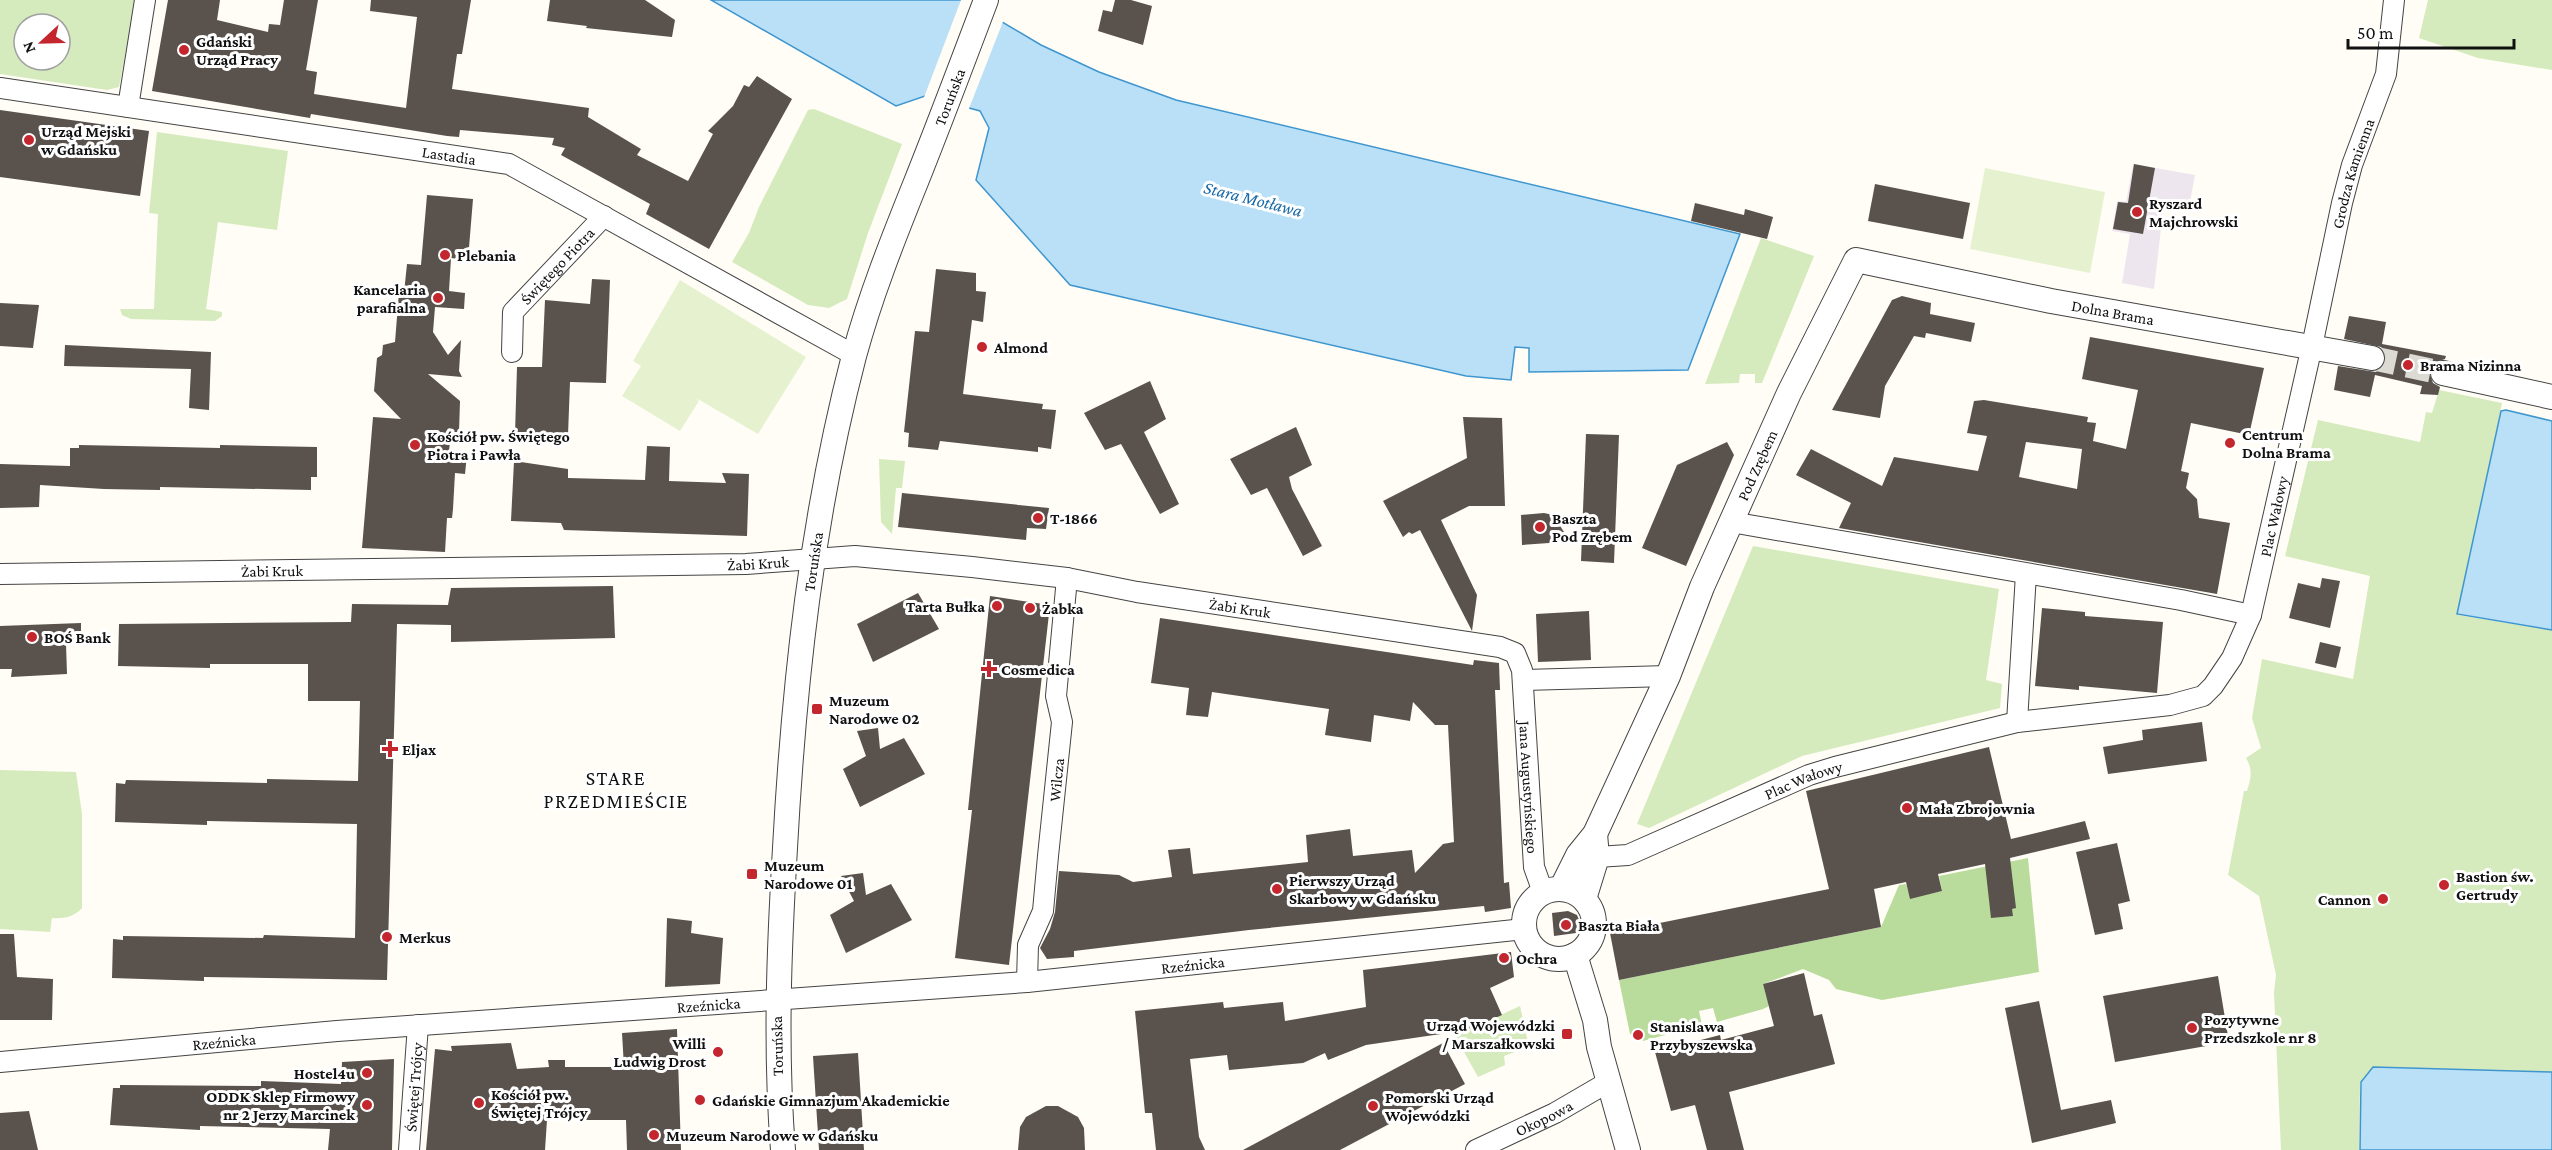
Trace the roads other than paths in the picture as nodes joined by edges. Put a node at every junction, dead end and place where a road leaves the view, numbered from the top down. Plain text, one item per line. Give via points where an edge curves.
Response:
1 (145, 0) edge
2 (986, 0) edge
3 (2394, 0) edge
4 (0, 88) edge
5 (128, 107) junction
6 (604, 216) junction
7 (1857, 260) joint
8 (2312, 346) junction
9 (512, 352) dead end
10 (854, 355) junction
11 (2372, 358) tunnel mouth
12 (2443, 373) tunnel mouth
13 (2552, 396) edge
14 (1731, 522) junction
15 (812, 558) junction
16 (0, 574) edge
17 (2026, 574) junction
18 (1067, 578) junction
19 (2251, 615) junction
20 (1668, 676) junction
21 (1523, 681) junction
22 (2017, 722) junction
23 (1596, 846) junction
24 (1552, 891) junction
25 (1584, 899) junction
26 (1524, 929) junction
27 (1568, 957) junction
28 (1027, 982) junction
29 (777, 999) junction
30 (418, 1025) junction
31 (0, 1062) edge
32 (1610, 1081) junction
33 (410, 1150) edge
34 (783, 1150) edge
35 (1476, 1150) edge
36 (1628, 1150) edge

1 - 5 street
2 - 10 street, Toruńska via 891,245
3 - 8 street, Grodza Kamienna via 2386,74 2352,165
4 - 5 street, Lastadia
5 - 6 street, Lastadia via 509,164
6 - 9 street, Świętego Piotra via 513,312
6 - 10 street, Lastadia
7 - 8 street, Dolna Brama via 2050,301
7 - 14 street, Pod Zrębem via 1789,393
8 - 11 street, Dolna Brama
8 - 19 street, Plac Wałowy
10 - 15 street, Toruńska via 828,465
12 - 13 street
14 - 17 street
14 - 20 street, Pod Zrębem
15 - 16 street, Żabi Kruk via 746,564
15 - 18 street, Żabi Kruk via 867,557
15 - 29 street, Toruńska via 791,750
17 - 19 street
17 - 22 street
18 - 21 street, Żabi Kruk via 1500,647 1515,652
18 - 28 street, Wilcza via 1056,696 1062,722 1042,911 1028,945
19 - 22 street, Plac Wałowy via 2232,658 2203,696 2170,705
20 - 21 street
20 - 23 street, Pod Zrębem
21 - 24 street, Jana Augustyńskiego via 1534,867
22 - 23 street, Plac Wałowy via 1809,775 1628,855
23 - 24 street, Pod Zrębem via 1578,855
23 - 25 street, Pod Zrębem
24 - 25 street via 1573,892
24 - 26 street via 1528,908
25 - 27 street via 1594,929 1584,948
26 - 27 street via 1533,948 1551,958
26 - 28 street, Rzeźnicka
27 - 32 street via 1595,1020
28 - 29 street, Rzeźnicka
29 - 30 street, Rzeźnicka
29 - 34 street, Toruńska
30 - 31 street, Rzeźnicka
30 - 33 street, Świętej Trójcy
32 - 35 street, Okopowa via 1555,1113
32 - 36 street

